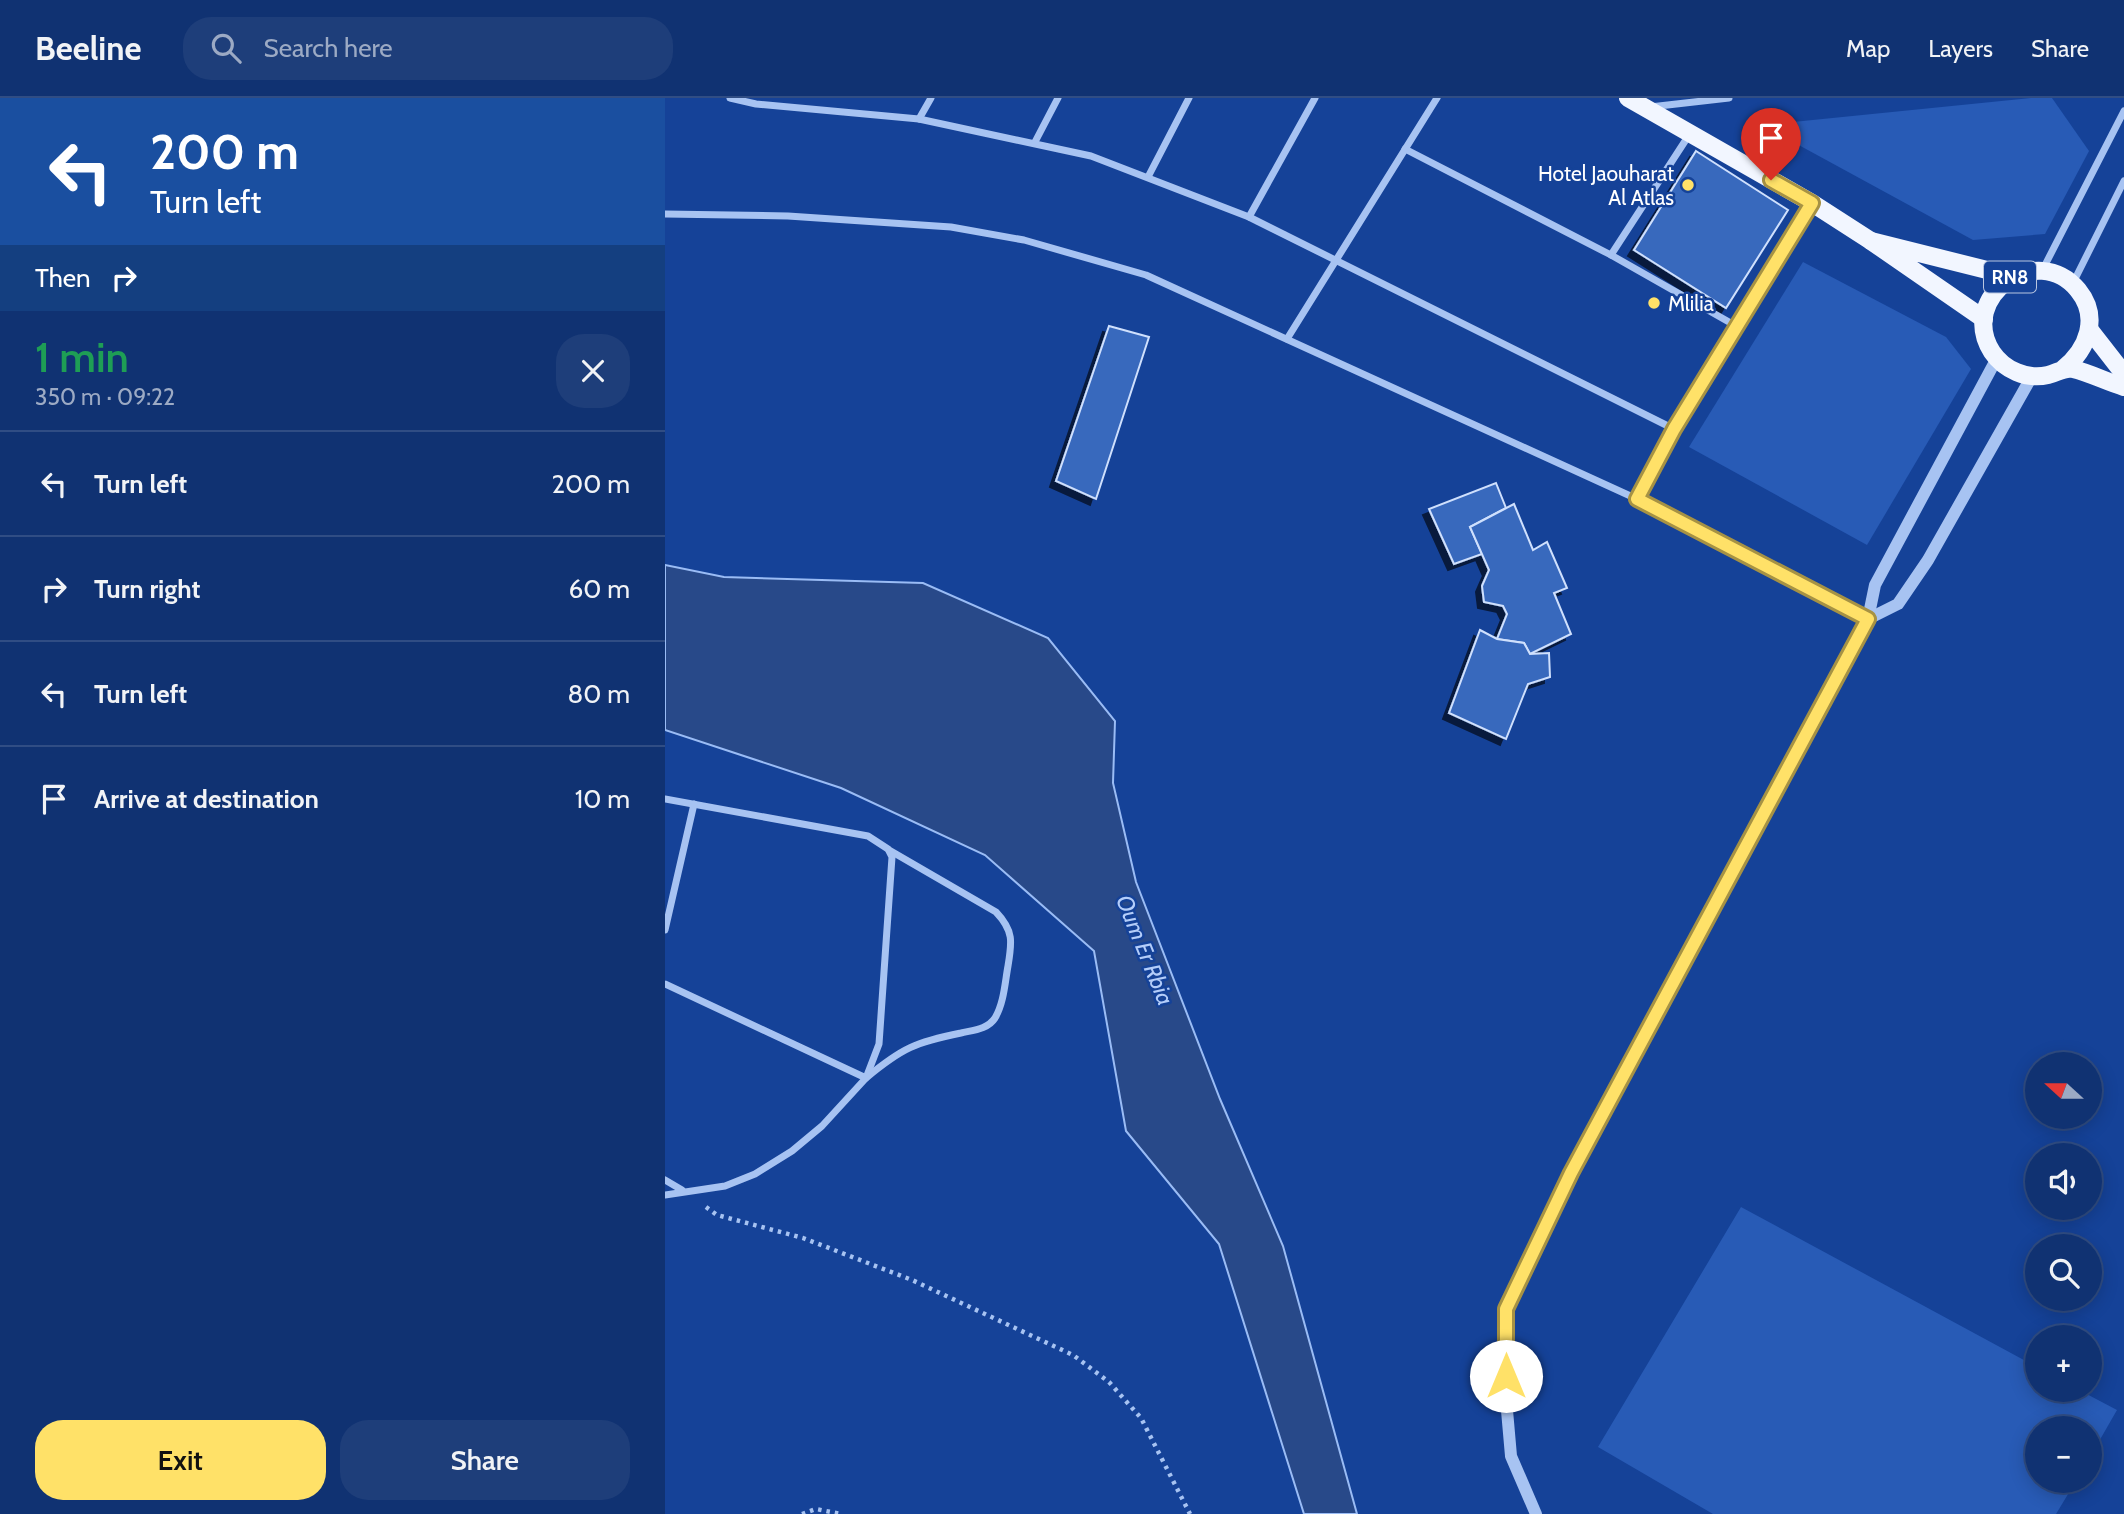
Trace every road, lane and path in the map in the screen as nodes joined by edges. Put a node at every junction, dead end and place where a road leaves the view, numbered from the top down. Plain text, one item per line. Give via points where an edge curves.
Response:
1 (730, 98) edge
2 (795, 98) edge
3 (931, 98) edge
4 (1058, 98) edge
5 (1189, 98) edge
6 (1315, 98) edge
7 (1437, 98) edge
8 (1729, 98) edge
9 (1635, 103) edge
10 (790, 107) junction
11 (2124, 111) edge
12 (919, 119) junction
13 (1690, 134) junction
14 (1035, 142) junction
15 (1405, 149) junction
16 (1148, 177) junction
17 (2124, 181) edge
18 (1812, 203) junction
19 (665, 214) edge
20 (1249, 217) junction
21 (1871, 241) junction
22 (1611, 255) junction
23 (1336, 261) junction
24 (2043, 270) junction
25 (2011, 276) junction
26 (2073, 284) junction
27 (1984, 319) junction
28 (1735, 326) junction
29 (2089, 328) junction
30 (1287, 340) junction
31 (1997, 358) junction
32 (2063, 369) junction
33 (2124, 374) edge
34 (2032, 376) junction
35 (2124, 387) edge
36 (1674, 429) junction
37 (1637, 499) junction
38 (1868, 619) junction
39 (665, 799) edge
40 (694, 804) junction
41 (888, 849) junction
42 (665, 930) edge
43 (665, 984) edge
44 (866, 1078) junction
45 (665, 1180) edge
46 (682, 1190) junction
47 (665, 1195) edge
48 (802, 1514) edge
49 (841, 1514) edge
50 (1190, 1514) edge
51 (1536, 1514) edge

1 - 10 street
2 - 10 street
3 - 12 street
4 - 14 street
5 - 16 street
6 - 20 street
7 - 15 street
8 - 9 street
9 - 13 main road, RN8
10 - 12 street
11 - 24 street
12 - 14 street
13 - 18 main road, RN8
13 - 22 street
14 - 16 street
15 - 22 street
15 - 23 street
16 - 20 street
17 - 26 street
18 - 21 main road, RN8
18 - 28 street
19 - 30 street via 898,223 1024,240 1146,275
20 - 23 street
21 - 25 main road, RN8
21 - 27 main road, RN8
22 - 28 street
23 - 30 street
23 - 36 street
24 - 25 main road, RN8
24 - 26 main road, RN8
25 - 27 main road, RN8 via 1997,287
26 - 29 main road via 2089,312
27 - 31 main road, RN8 via 1985,335
28 - 36 street
29 - 32 main road via 2085,345
29 - 33 main road
30 - 37 street
31 - 34 main road via 2015,372
31 - 38 street via 1874,585
32 - 34 main road
32 - 35 main road via 2072,368
34 - 38 street via 1928,560 1898,604
36 - 37 street
37 - 38 street
38 - 51 street via 1571,1173 1506,1309 1511,1456
39 - 40 street
40 - 41 street via 868,836
40 - 42 street
41 - 44 street via 891,887 879,1044
41 - 44 street via 996,912 1013,937 994,1019 984,1028 916,1042
43 - 44 street
44 - 46 street via 822,1126 755,1174 725,1186
45 - 46 street
46 - 47 street
46 - 50 path via 717,1215 803,1238 912,1280 1073,1355 1109,1382 1141,1418
48 - 49 path via 816,1509

